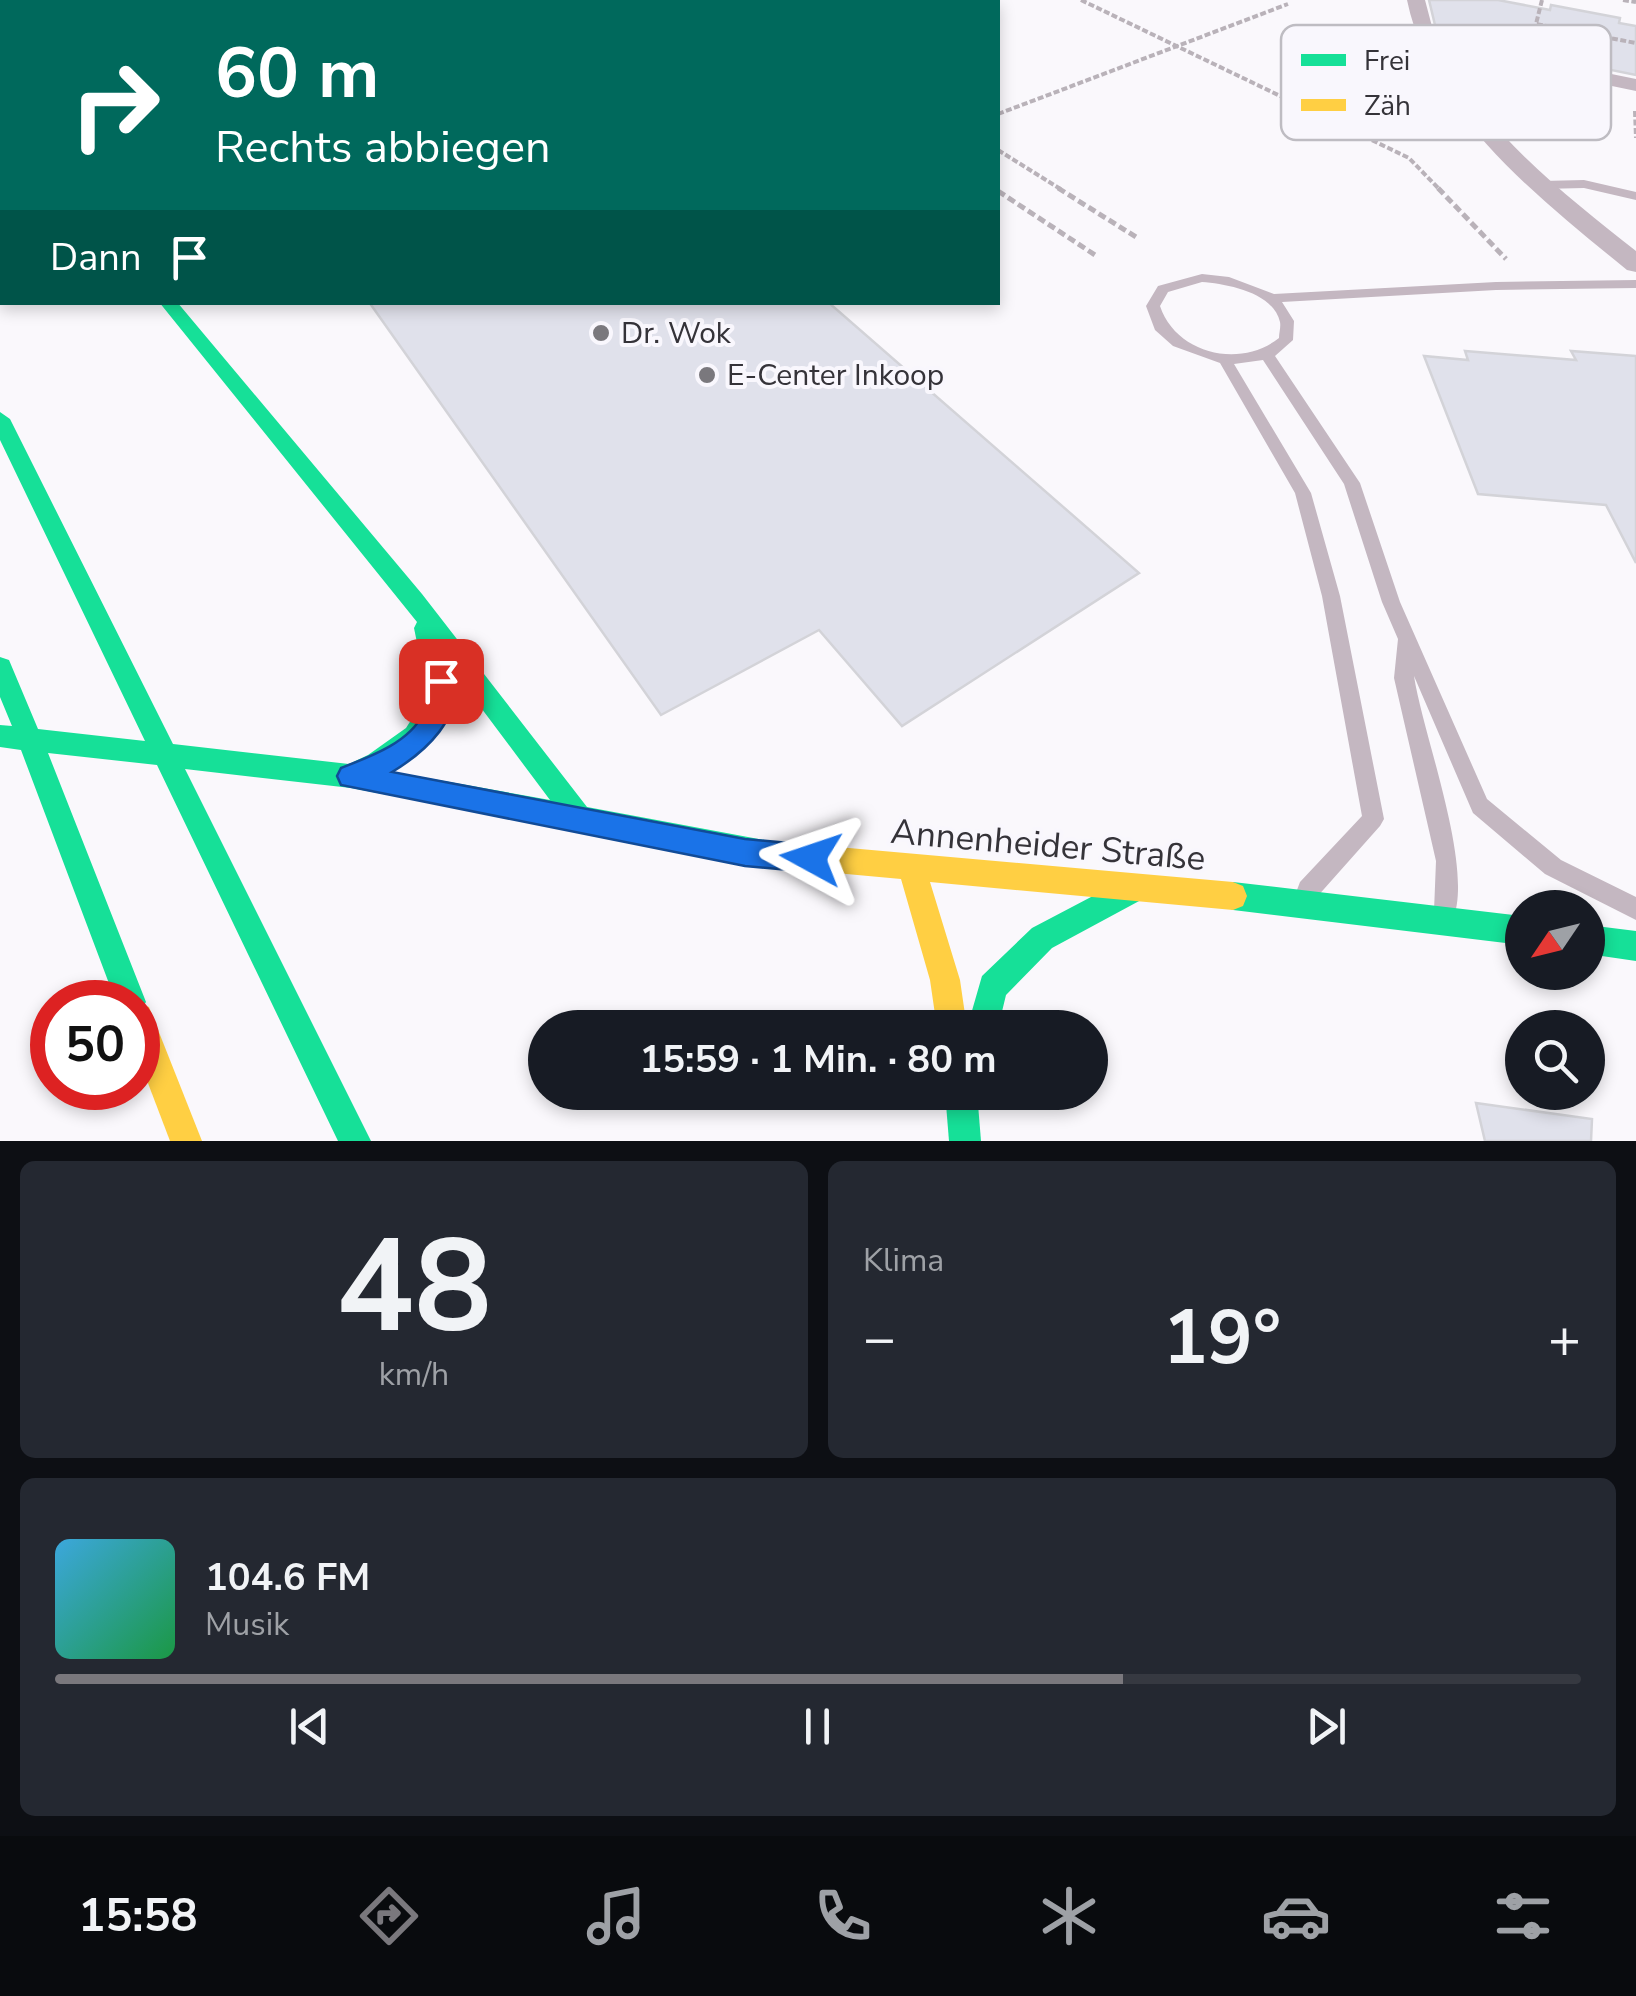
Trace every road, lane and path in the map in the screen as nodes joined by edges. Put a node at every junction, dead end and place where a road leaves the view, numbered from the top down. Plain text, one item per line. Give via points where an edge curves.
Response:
1 (1081, 0) edge
2 (1416, 0) edge
3 (1542, 0) edge
4 (1623, 0) edge
5 (1636, 2) edge
6 (1288, 4) dead end
7 (1422, 25) edge
8 (1541, 25) edge
9 (1611, 38) edge
10 (1636, 43) edge
11 (1177, 46) junction
12 (1611, 80) edge
13 (1636, 85) edge
14 (1281, 96) edge
15 (1000, 113) edge
16 (1372, 140) edge
17 (1501, 140) edge
18 (1000, 151) edge
19 (1542, 185) junction
20 (1000, 192) edge
21 (1636, 196) edge
22 (1136, 237) dead end
23 (1095, 255) dead end
24 (1636, 264) edge
25 (1514, 267) dead end
26 (1636, 284) edge
27 (1273, 298) junction
28 (168, 305) edge
29 (1267, 355) junction
30 (1226, 360) junction
31 (0, 419) edge
32 (414, 600) junction
33 (1406, 636) junction
34 (0, 667) edge
35 (0, 736) edge
36 (351, 776) junction
37 (581, 821) junction
38 (911, 868) junction
39 (1131, 890) junction
40 (1298, 902) junction
41 (1636, 909) edge
42 (1444, 921) junction
43 (1505, 930) edge
44 (1605, 942) edge
45 (1636, 946) edge
46 (124, 980) edge
47 (949, 1010) edge
48 (987, 1010) edge
49 (160, 1074) edge
50 (963, 1110) edge
51 (186, 1141) edge
52 (355, 1141) edge
53 (965, 1141) edge

1 - 11 path
2 - 7 street
3 - 8 path via 1536,24
4 - 5 path
6 - 11 path
9 - 10 path
11 - 14 path
11 - 15 path
12 - 13 street
16 - 25 path via 1409,158
17 - 19 street
18 - 22 path
19 - 21 lane via 1584,184
19 - 24 street
20 - 23 path
26 - 27 lane
27 - 29 lane via 1288,321 1286,340
27 - 30 lane via 1202,278 1163,290 1153,306 1160,327 1178,343
28 - 32 main road
29 - 30 lane
29 - 33 lane via 1352,483
30 - 40 lane via 1303,493 1331,596 1373,819
31 - 52 main road
32 - 36 main road via 441,681 436,717 414,743
32 - 37 main road
33 - 41 lane via 1480,806 1553,867
33 - 42 lane via 1404,678 1447,861
34 - 46 main road
35 - 36 main road, Annenheider Straße
36 - 37 main road, Annenheider Straße
37 - 38 main road, Annenheider Straße via 745,852
38 - 39 main road, Annenheider Straße
38 - 47 main road
39 - 40 main road, Annenheider Straße
39 - 48 main road via 1042,938 993,988
40 - 42 main road, Annenheider Straße
42 - 43 main road, Annenheider Straße
44 - 45 main road
49 - 51 main road
50 - 53 main road

